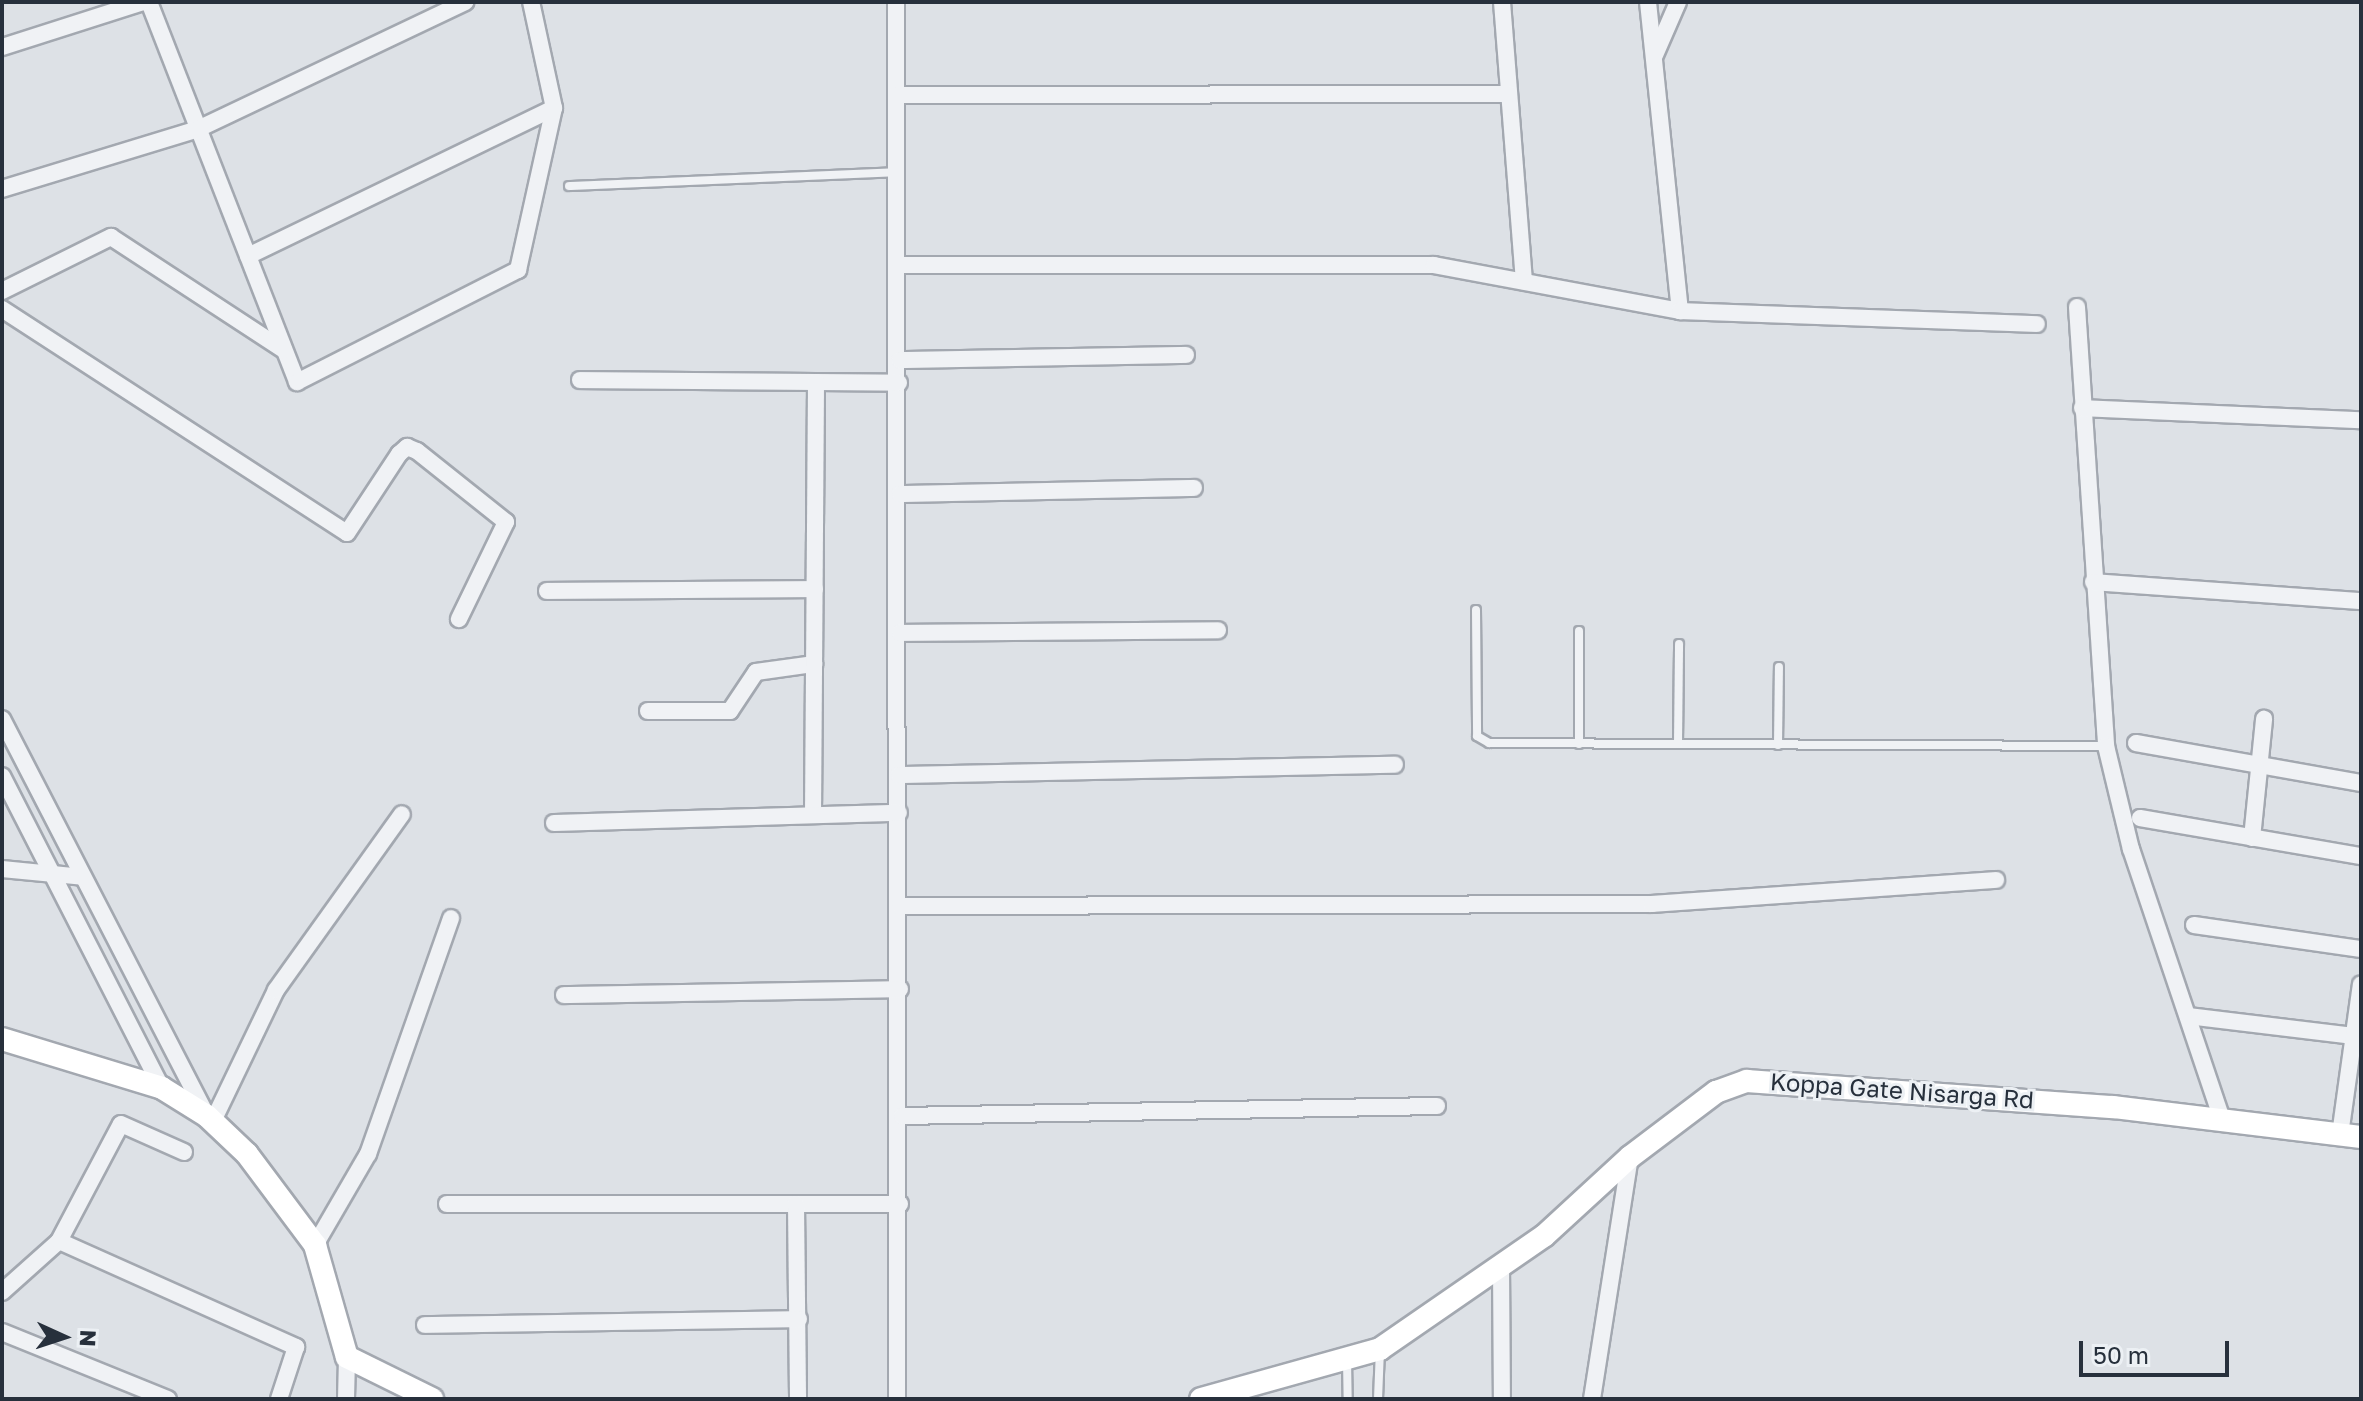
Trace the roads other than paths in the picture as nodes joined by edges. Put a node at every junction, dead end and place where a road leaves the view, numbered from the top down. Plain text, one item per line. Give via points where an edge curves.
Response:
1 (146, 2) edge
2 (465, 2) edge
3 (531, 2) edge
4 (896, 2) edge
5 (1502, 2) edge
6 (1648, 2) edge
7 (1678, 2) edge
8 (2, 47) edge
9 (1654, 57) junction
10 (1509, 94) junction
11 (897, 95) junction
12 (554, 108) junction
13 (198, 129) junction
14 (898, 172) junction
15 (569, 186) dead end
16 (2, 189) edge
17 (248, 256) junction
18 (900, 265) junction
19 (1524, 281) junction
20 (2, 291) edge
21 (2077, 307) dead end
22 (2, 309) edge
23 (1680, 311) junction
24 (2037, 324) dead end
25 (284, 350) junction
26 (1186, 355) dead end
27 (900, 360) junction
28 (580, 380) dead end
29 (816, 382) junction
30 (899, 383) junction
31 (2082, 408) junction
32 (2361, 420) edge
33 (1194, 488) dead end
34 (900, 494) junction
35 (2093, 582) junction
36 (815, 589) junction
37 (547, 591) dead end
38 (2361, 601) edge
39 (1476, 610) dead end
40 (459, 619) dead end
41 (1218, 630) dead end
42 (1579, 631) dead end
43 (900, 633) junction
44 (1679, 644) dead end
45 (814, 664) junction
46 (1779, 667) dead end
47 (648, 711) dead end
48 (2, 719) edge
49 (2264, 719) dead end
50 (2136, 743) dead end
51 (1579, 744) junction
52 (1678, 744) junction
53 (1778, 745) junction
54 (2106, 746) junction
55 (1395, 765) dead end
56 (2260, 765) junction
57 (899, 775) junction
58 (2, 776) edge
59 (2361, 783) edge
60 (899, 813) junction
61 (402, 814) dead end
62 (813, 815) junction
63 (2140, 818) dead end
64 (554, 823) dead end
65 (2252, 838) junction
66 (2361, 856) edge
67 (2, 869) edge
68 (83, 877) junction
69 (55, 879) junction
70 (1996, 880) dead end
71 (900, 906) junction
72 (451, 918) dead end
73 (2194, 925) dead end
74 (2361, 949) edge
75 (2361, 984) edge
76 (900, 989) junction
77 (564, 995) dead end
78 (2188, 1016) junction
79 (2354, 1036) junction
80 (2, 1039) edge
81 (162, 1088) junction
82 (1437, 1106) dead end
83 (902, 1116) junction
84 (210, 1118) junction
85 (2222, 1120) junction
86 (2350, 1136) edge
87 (184, 1152) dead end
88 (1630, 1157) junction
89 (447, 1204) dead end
90 (796, 1204) junction
91 (900, 1204) junction
92 (59, 1241) junction
93 (315, 1245) junction
94 (1501, 1266) junction
95 (2, 1292) edge
96 (799, 1319) junction
97 (425, 1325) dead end
98 (2, 1332) edge
99 (1380, 1349) junction
100 (347, 1357) junction
101 (1347, 1358) junction
102 (168, 1399) edge
103 (279, 1399) edge
104 (346, 1399) edge
105 (432, 1399) edge
106 (798, 1399) edge
107 (897, 1399) edge
108 (1201, 1399) edge
109 (1348, 1399) edge
110 (1378, 1399) edge
111 (1502, 1399) edge
112 (1592, 1399) edge

1 - 8 street
1 - 13 street
2 - 13 street
3 - 12 street
4 - 11 street
5 - 10 street
6 - 9 street
7 - 9 street
9 - 23 street
10 - 11 street
10 - 19 street
11 - 14 street
12 - 17 street
12 - 25 street via 518,270 297,382
13 - 16 street
13 - 17 street
14 - 15 lane
14 - 18 street
17 - 25 street
18 - 19 street via 1434,265
18 - 27 street
19 - 23 street
20 - 25 street via 111,237
21 - 31 street
22 - 40 street via 347,533 399,454 407,447 417,451 506,522
23 - 24 street
26 - 27 street
27 - 30 street
28 - 29 street
29 - 30 street
29 - 36 street
30 - 34 street
31 - 32 street
31 - 35 street
33 - 34 street
34 - 43 street
35 - 38 street
35 - 54 street
36 - 37 street
36 - 45 street
39 - 51 lane via 1477,736
41 - 43 street
42 - 51 lane
43 - 57 street
44 - 52 lane
45 - 47 street via 756,672 730,711
45 - 62 street
46 - 53 lane
48 - 68 street
49 - 56 street
50 - 56 street
51 - 52 lane
52 - 53 lane
53 - 54 lane
54 - 78 street via 2131,849
55 - 57 street
56 - 59 street
56 - 65 street
57 - 60 street
58 - 69 street
60 - 62 street
60 - 71 street
61 - 84 street via 276,990
62 - 64 street
63 - 65 street
65 - 66 street
67 - 69 street
68 - 69 street
68 - 84 street
69 - 81 street
70 - 71 street via 1652,904
71 - 76 street
72 - 93 street via 368,1154
73 - 74 street
75 - 79 street
76 - 77 street
76 - 83 street
78 - 79 street
78 - 85 street
79 - 86 street
80 - 81 street
81 - 84 street
82 - 83 street
83 - 91 street
84 - 93 street via 247,1154
85 - 86 street, Koppa Gate Nisarga Rd
85 - 88 street, Koppa Gate Nisarga Rd via 1763,1079 1716,1092
87 - 92 street via 121,1124
88 - 94 street, Koppa Gate Nisarga Rd
88 - 112 street
89 - 90 street
90 - 91 street
90 - 96 street
91 - 107 street
92 - 95 street
92 - 103 street via 296,1347
93 - 100 street
94 - 99 street, Koppa Gate Nisarga Rd
94 - 111 street
96 - 97 street
96 - 106 street
98 - 102 street
99 - 101 street, Koppa Gate Nisarga Rd
99 - 110 lane
100 - 104 street
100 - 105 street
101 - 108 street, Koppa Gate Nisarga Rd
101 - 109 lane

